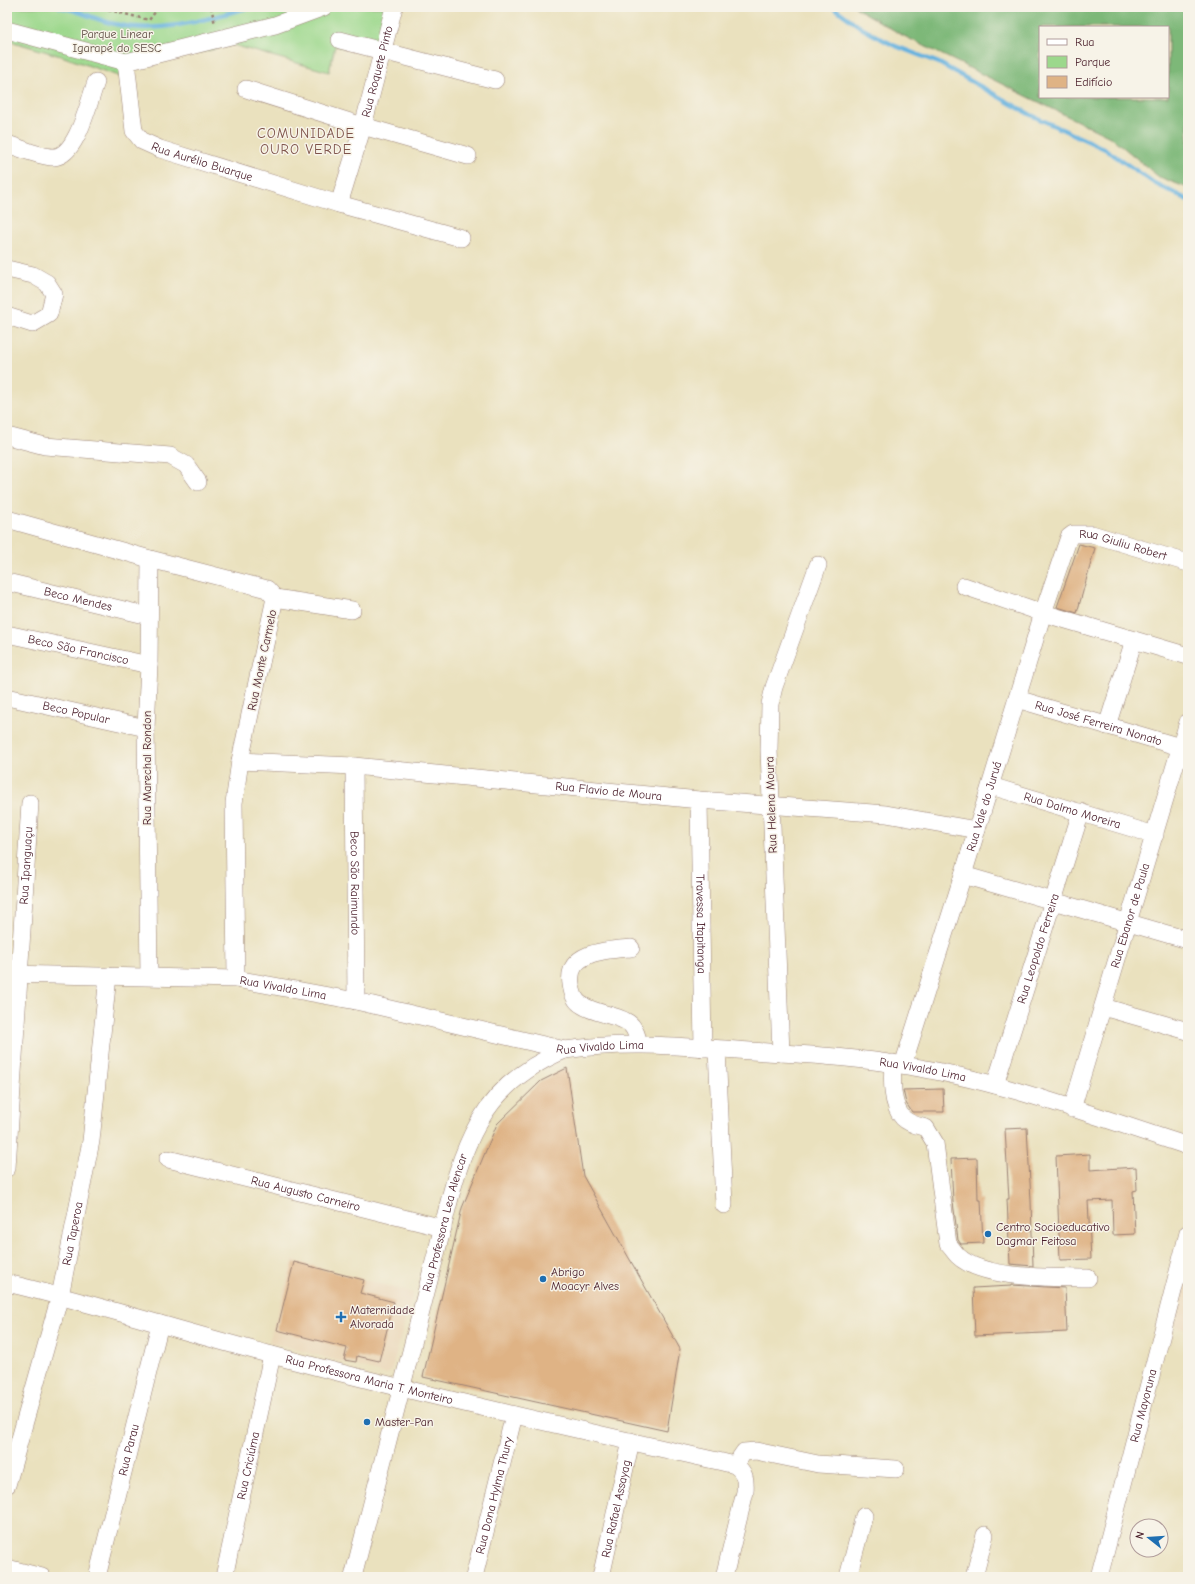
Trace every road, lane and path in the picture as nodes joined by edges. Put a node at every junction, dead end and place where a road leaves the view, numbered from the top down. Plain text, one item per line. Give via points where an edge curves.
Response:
1 (97, 7) edge
2 (159, 7) edge
3 (210, 7) edge
4 (324, 7) edge
5 (394, 7) edge
6 (212, 12) dead end
7 (7, 30) edge
8 (340, 40) dead end
9 (383, 50) junction
10 (126, 62) junction
11 (495, 80) dead end
12 (96, 82) dead end
13 (246, 89) dead end
14 (363, 126) junction
15 (7, 144) edge
16 (468, 156) dead end
17 (339, 204) junction
18 (461, 238) dead end
19 (7, 269) edge
20 (7, 316) edge
21 (7, 436) edge
22 (198, 482) dead end
23 (7, 519) edge
24 (1066, 547) joint
25 (150, 559) junction
26 (1188, 563) edge
27 (818, 565) dead end
28 (7, 582) edge
29 (964, 586) dead end
30 (275, 598) junction
31 (352, 610) dead end
32 (1043, 613) junction
33 (149, 616) junction
34 (7, 634) edge
35 (1134, 640) junction
36 (1188, 656) edge
37 (149, 665) junction
38 (7, 697) edge
39 (1017, 699) junction
40 (1188, 722) edge
41 (1107, 726) junction
42 (146, 728) junction
43 (1180, 747) junction
44 (240, 761) junction
45 (354, 766) junction
46 (991, 786) junction
47 (699, 800) junction
48 (30, 803) dead end
49 (770, 804) junction
50 (1081, 812) junction
51 (976, 830) junction
52 (1155, 835) junction
53 (963, 875) junction
54 (1054, 901) junction
55 (1128, 923) junction
56 (1188, 940) edge
57 (631, 948) dead end
58 (13, 974) edge
59 (108, 976) junction
60 (149, 976) junction
61 (236, 979) junction
62 (356, 1001) junction
63 (1103, 1006) junction
64 (1188, 1032) edge
65 (639, 1043) junction
66 (710, 1048) junction
67 (565, 1050) junction
68 (781, 1053) junction
69 (898, 1064) junction
70 (995, 1086) junction
71 (1072, 1108) junction
72 (1188, 1146) edge
73 (168, 1158) dead end
74 (7, 1168) edge
75 (724, 1205) dead end
76 (443, 1228) junction
77 (1188, 1233) edge
78 (1088, 1278) dead end
79 (7, 1283) edge
80 (60, 1296) junction
81 (160, 1324) junction
82 (272, 1355) junction
83 (400, 1387) junction
84 (514, 1415) junction
85 (631, 1441) junction
86 (735, 1464) junction
87 (896, 1469) dead end
88 (7, 1485) edge
89 (864, 1516) dead end
90 (985, 1535) dead end
91 (7, 1568) edge
92 (42, 1577) edge
93 (97, 1577) edge
94 (224, 1577) edge
95 (353, 1577) edge
96 (474, 1577) edge
97 (601, 1577) edge
98 (724, 1577) edge
99 (848, 1577) edge
100 (974, 1577) edge
101 (1099, 1577) edge

1 - 2 path via 150,20
3 - 6 path
4 - 10 street via 275,25
5 - 9 street, Rua Roquete Pinto
7 - 10 street
8 - 9 street
9 - 11 street
9 - 14 street, Rua Roquete Pinto
10 - 17 street, Rua Aurélio Buarque via 132,122 134,131 142,141 160,149
12 - 15 street via 76,138 63,155 44,155
13 - 14 street
14 - 16 street
14 - 17 street, Rua Roquete Pinto
17 - 18 street, Rua Aurélio Buarque
19 - 20 street via 38,277 47,283 54,294 49,314 32,324
21 - 22 street via 45,446 170,456 186,465
23 - 25 street, Rua Monte Carmelo
24 - 26 street, Rua Giuliu Robert via 1069,537 1073,534 1092,534
24 - 32 street, Rua Vale do Juruá
25 - 30 street, Rua Monte Carmelo via 267,589
25 - 33 street, Rua Marechal Rondon
27 - 49 street, Rua Helena Moura via 770,704
28 - 33 street, Beco Mendes
29 - 32 street
30 - 31 street
30 - 44 street, Rua Monte Carmelo
32 - 35 street
32 - 39 street, Rua Vale do Juruá
33 - 37 street, Rua Marechal Rondon
34 - 37 street, Beco São Francisco
35 - 36 street
35 - 41 street
37 - 42 street, Rua Marechal Rondon
38 - 42 street, Beco Popular
39 - 41 street, Rua José Ferreira Nonato
39 - 46 street, Rua Vale do Juruá
40 - 43 street, Rua Ebanor de Paula
41 - 43 street, Rua José Ferreira Nonato
42 - 60 street, Rua Marechal Rondon
43 - 52 street, Rua Ebanor de Paula
44 - 45 street, Rua Flavio de Moura
44 - 61 street, Rua Monte Carmelo via 234,803
45 - 47 street, Rua Flavio de Moura
45 - 62 street, Beco São Raimundo
46 - 50 street, Rua Dalmo Moreira
46 - 51 street, Rua Vale do Juruá
47 - 49 street, Rua Flavio de Moura
47 - 66 street, Travessa Itapitanga
48 - 58 street, Rua Ipanguaçu
49 - 51 street, Rua Flavio de Moura via 886,814
49 - 68 street, Rua Helena Moura
50 - 52 street, Rua Dalmo Moreira
50 - 54 street, Rua Leopoldo Ferreira
51 - 53 street, Rua Vale do Juruá
52 - 55 street, Rua Ebanor de Paula
53 - 54 street
53 - 69 street, Rua Vale do Juruá
54 - 55 street
54 - 70 street, Rua Leopoldo Ferreira
55 - 56 street
55 - 63 street, Rua Ebanor de Paula
57 - 65 street via 583,957 575,965 570,979 572,994 580,1004 590,1010 630,1023 636,1031
58 - 59 street, Rua Vivaldo Lima
58 - 74 street, Rua Ipanguaçu
59 - 60 street, Rua Vivaldo Lima
59 - 80 street, Rua Taperoa via 91,1141
60 - 61 street, Rua Vivaldo Lima
61 - 62 street, Rua Vivaldo Lima
62 - 67 street, Rua Vivaldo Lima
63 - 64 street
63 - 71 street, Rua Ebanor de Paula
65 - 66 street, Rua Vivaldo Lima
65 - 67 street, Rua Vivaldo Lima
66 - 68 street, Rua Vivaldo Lima
66 - 75 street, Travessa Itapitanga
67 - 76 street, Rua Professora Lea Alencar via 541,1060 521,1074 498,1095 479,1122 464,1152
68 - 69 street, Rua Vivaldo Lima
69 - 70 street, Rua Vivaldo Lima
69 - 78 street, Rua Vale do Juruá via 892,1083 897,1106 903,1118 926,1128 935,1143 948,1244 959,1257 980,1268 1016,1276
70 - 71 street, Rua Vivaldo Lima
71 - 72 street, Rua Vivaldo Lima
73 - 76 street, Rua Augusto Carneiro
76 - 83 street, Rua Professora Lea Alencar
77 - 101 street, Rua Mayoruna
79 - 80 street, Rua Professora Maria T. Monteiro
80 - 81 street, Rua Professora Maria T. Monteiro
80 - 88 street, Rua Taperoa
81 - 82 street, Rua Professora Maria T. Monteiro
81 - 93 street, Rua Parau
82 - 83 street, Rua Professora Maria T. Monteiro
82 - 94 street, Rua Criciúma
83 - 84 street, Rua Professora Maria T. Monteiro
83 - 95 street, Rua Professora Lea Alencar
84 - 85 street, Rua Professora Maria T. Monteiro
84 - 96 street, Rua Dona Hylma Thury
85 - 86 street, Rua Professora Maria T. Monteiro
85 - 97 street, Rua Rafael Assayag
86 - 87 street via 744,1452 756,1451 818,1464
86 - 98 street via 744,1474 745,1492
89 - 99 street
90 - 100 street
91 - 92 street

